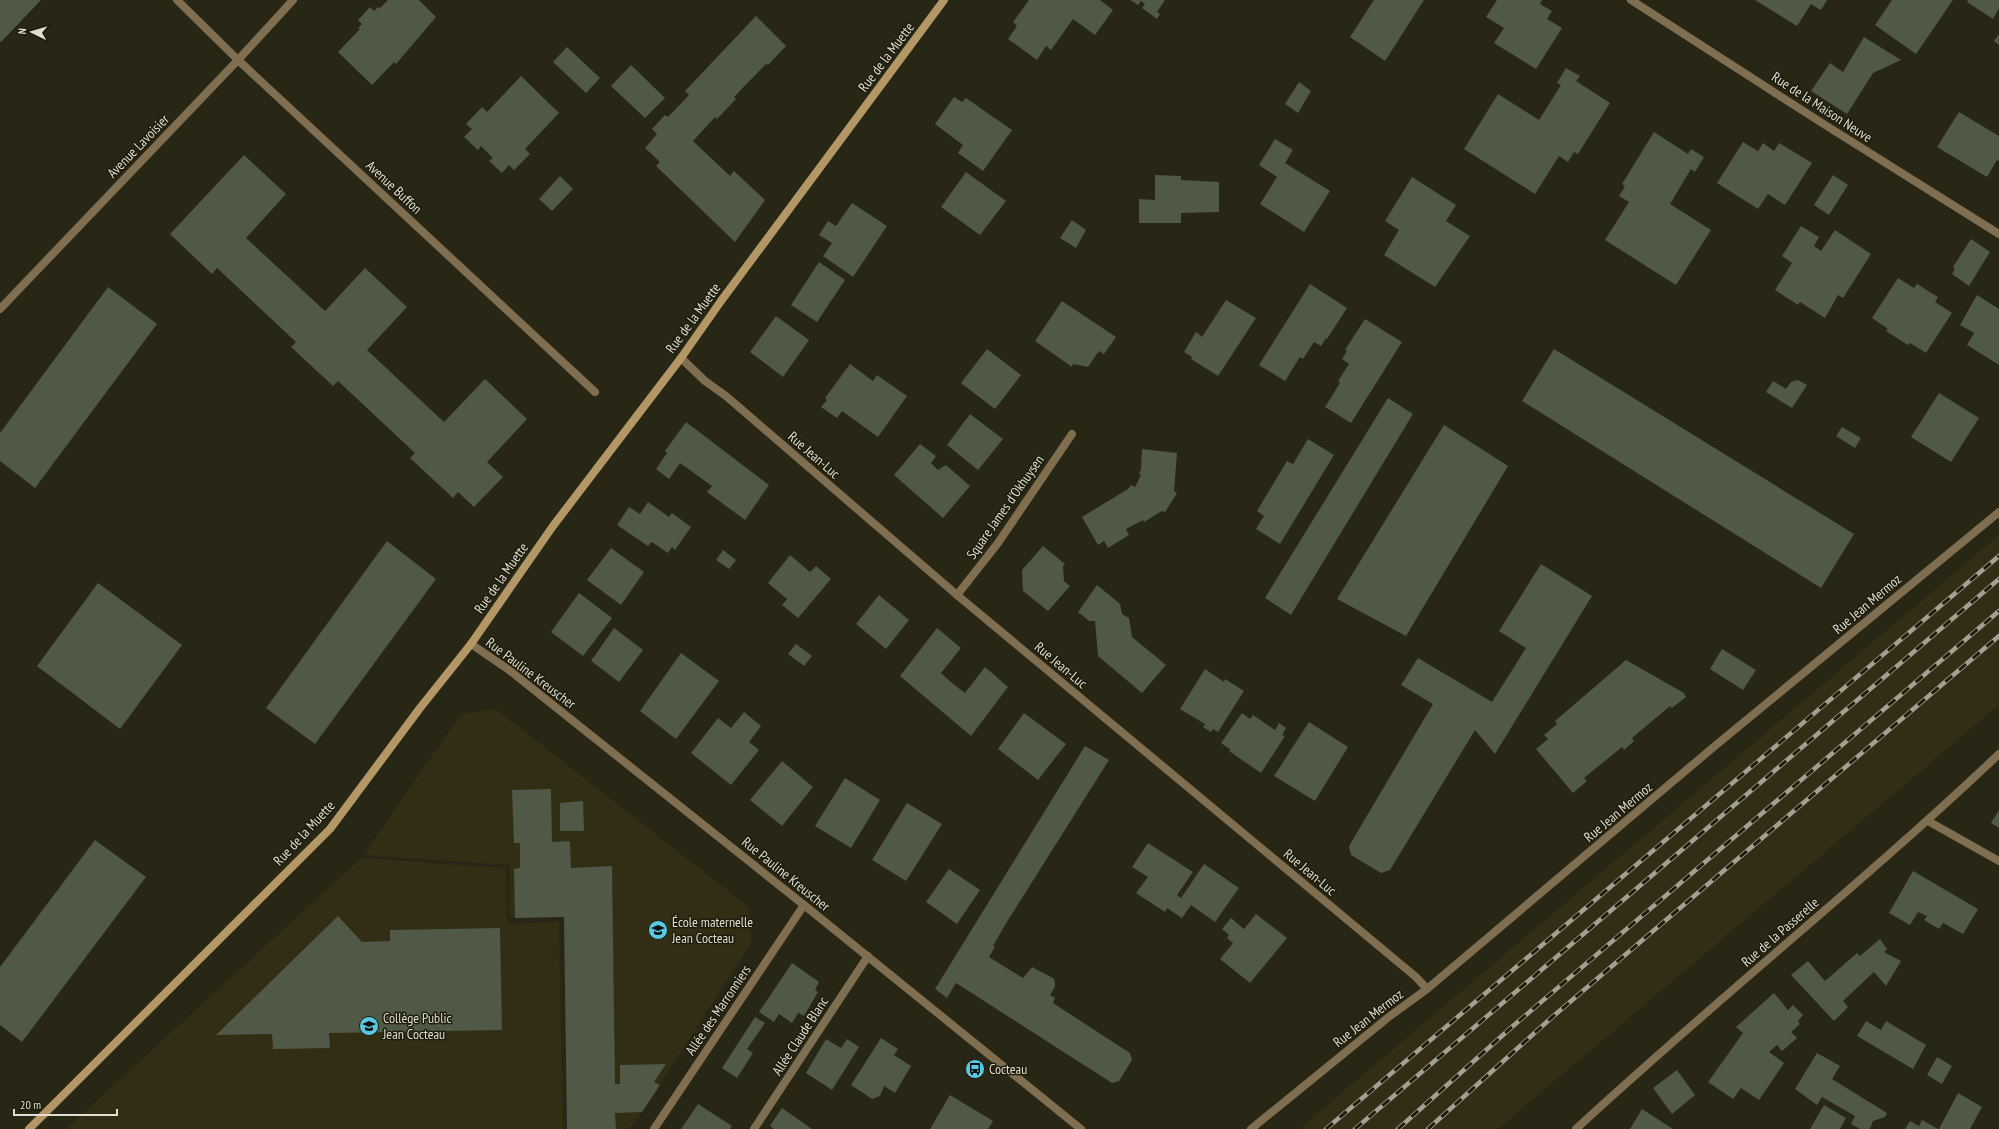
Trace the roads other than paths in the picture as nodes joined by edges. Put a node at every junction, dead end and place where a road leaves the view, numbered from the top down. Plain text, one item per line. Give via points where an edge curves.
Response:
1 (177, 0) edge
2 (293, 0) edge
3 (944, 0) edge
4 (1631, 0) edge
5 (238, 60) junction
6 (1999, 234) edge
7 (0, 309) edge
8 (681, 358) junction
9 (594, 392) dead end
10 (1072, 434) dead end
11 (1999, 512) edge
12 (957, 595) junction
13 (471, 644) junction
14 (1999, 754) edge
15 (1928, 821) junction
16 (1999, 861) edge
17 (804, 904) junction
18 (868, 956) junction
19 (1428, 989) junction
20 (29, 1129) edge
21 (654, 1129) edge
22 (754, 1129) edge
23 (1081, 1129) edge
24 (1252, 1129) edge
25 (1576, 1129) edge

1 - 5 street, Avenue Buffon
2 - 5 street, Avenue Lavoisier
3 - 8 street, Rue de la Muette
4 - 6 street, Rue de la Maison Neuve
5 - 7 street, Avenue Lavoisier
5 - 9 street, Avenue Buffon
8 - 12 street, Rue Jean-Luc
8 - 13 street, Rue de la Muette via 554,526
10 - 12 street, Square James d'Okhuysen via 998,543
11 - 19 street, Rue Jean Mermoz via 1716,745
12 - 19 street, Rue Jean-Luc
13 - 17 street, Rue Pauline Kreuscher via 515,675
13 - 20 street, Rue de la Muette via 330,829
14 - 15 street, Rue de la Passerelle
15 - 16 street
15 - 25 street, Rue de la Passerelle
17 - 18 street, Rue Pauline Kreuscher
17 - 21 street, Allée des Marronniers
18 - 22 street, Allée Claude Blanc
18 - 23 street, Rue Pauline Kreuscher
19 - 24 street, Rue Jean Mermoz via 1390,1016

